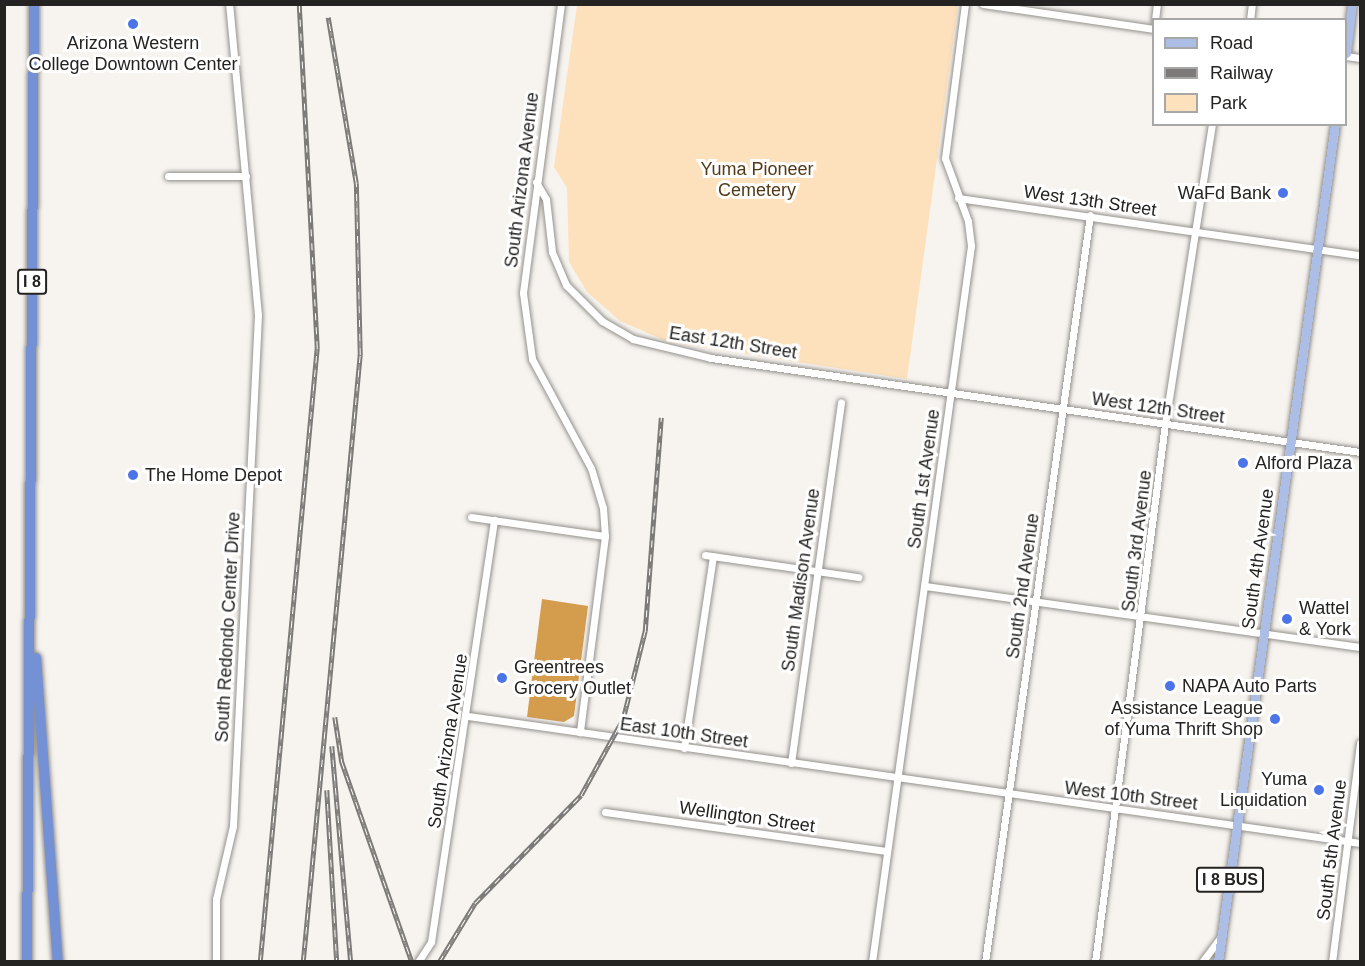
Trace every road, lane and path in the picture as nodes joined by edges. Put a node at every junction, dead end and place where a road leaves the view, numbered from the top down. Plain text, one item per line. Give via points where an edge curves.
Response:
1 (34, 4) edge
2 (229, 4) edge
3 (561, 4) edge
4 (965, 4) edge
5 (983, 4) edge
6 (1352, 4) edge
7 (1152, 29) edge
8 (1347, 46) edge
9 (1212, 126) edge
10 (1335, 126) edge
11 (168, 176) dead end
12 (246, 176) junction
13 (536, 182) junction
14 (958, 198) junction
15 (1090, 215) junction
16 (1198, 233) junction
17 (1318, 249) junction
18 (1360, 255) edge
19 (950, 394) junction
20 (841, 402) dead end
21 (1062, 410) junction
22 (1165, 424) junction
23 (1292, 442) junction
24 (1360, 452) edge
25 (471, 517) dead end
26 (494, 520) junction
27 (605, 536) junction
28 (31, 559) junction
29 (817, 572) junction
30 (858, 577) dead end
31 (925, 586) junction
32 (1036, 602) junction
33 (1143, 618) junction
34 (1264, 634) junction
35 (1360, 647) edge
36 (468, 716) junction
37 (580, 732) junction
38 (1360, 743) edge
39 (684, 748) junction
40 (791, 763) junction
41 (897, 779) junction
42 (1009, 795) junction
43 (1117, 810) junction
44 (605, 812) dead end
45 (1238, 825) junction
46 (1349, 841) junction
47 (1360, 843) edge
48 (886, 851) junction
49 (52, 925) junction
50 (1222, 936) junction
51 (27, 962) edge
52 (52, 962) edge
53 (58, 962) edge
54 (216, 962) edge
55 (418, 962) edge
56 (872, 962) edge
57 (985, 962) edge
58 (1095, 962) edge
59 (1202, 962) edge
60 (1218, 962) edge
61 (1332, 962) edge

1 - 28 highway, I 8
2 - 12 street, South Redondo Center Drive
3 - 13 street, South Arizona Avenue
4 - 14 street, South 1st Avenue via 945,158
5 - 7 street
6 - 8 main road
9 - 16 street, South 3rd Avenue
10 - 17 main road, South 4th Avenue / I 8 BUS
11 - 12 street
12 - 54 street, South Redondo Center Drive via 258,315 233,826 215,908
13 - 19 street, East 12th Street via 546,199 552,252 566,285 602,321 633,339 711,358
13 - 27 street, South Arizona Avenue via 523,293 532,359 598,486
14 - 15 street, West 13th Street
14 - 19 street, South 1st Avenue via 971,246
15 - 16 street, West 13th Street
15 - 21 street, South 2nd Avenue
16 - 17 street, West 13th Street
16 - 22 street, South 3rd Avenue
17 - 18 street, West 13th Street
17 - 23 main road, South 4th Avenue / I 8 BUS
19 - 21 street, West 12th Street
19 - 31 street, South 1st Avenue
20 - 29 street, South Madison Avenue
21 - 22 street, West 12th Street
21 - 32 street, South 2nd Avenue
22 - 23 street, West 12th Street
22 - 33 street, South 3rd Avenue
23 - 24 street, West 12th Street
23 - 34 main road, South 4th Avenue / I 8 BUS
25 - 26 street
26 - 27 street
26 - 36 street, South Arizona Avenue
27 - 37 street, South Arizona Avenue
28 - 49 highway
28 - 51 highway, I 8
29 - 30 street
29 - 39 street via 709,556
29 - 40 street, South Madison Avenue
31 - 32 street
31 - 41 street, South 1st Avenue
32 - 33 street
32 - 42 street, South 2nd Avenue
33 - 34 street
33 - 43 street, South 3rd Avenue
34 - 35 street
34 - 45 main road, South 4th Avenue / I 8 BUS
36 - 37 street, East 10th Street
36 - 55 street, South Arizona Avenue via 431,942
37 - 39 street, East 10th Street
38 - 46 street, South 5th Avenue
39 - 40 street, East 10th Street
40 - 41 street, East 10th Street
41 - 42 street, West 10th Street
41 - 48 street, South 1st Avenue
42 - 43 street, West 10th Street
42 - 57 street, South 2nd Avenue
43 - 45 street, West 10th Street
43 - 58 street, South 3rd Avenue
44 - 48 street, Wellington Street
45 - 46 street, West 10th Street
45 - 50 main road, South 4th Avenue / I 8 BUS
46 - 47 street, West 10th Street
46 - 61 street, South 5th Avenue
48 - 56 street, South 1st Avenue
49 - 52 highway
49 - 53 highway
50 - 59 street
50 - 60 main road, South 4th Avenue / I 8 BUS

